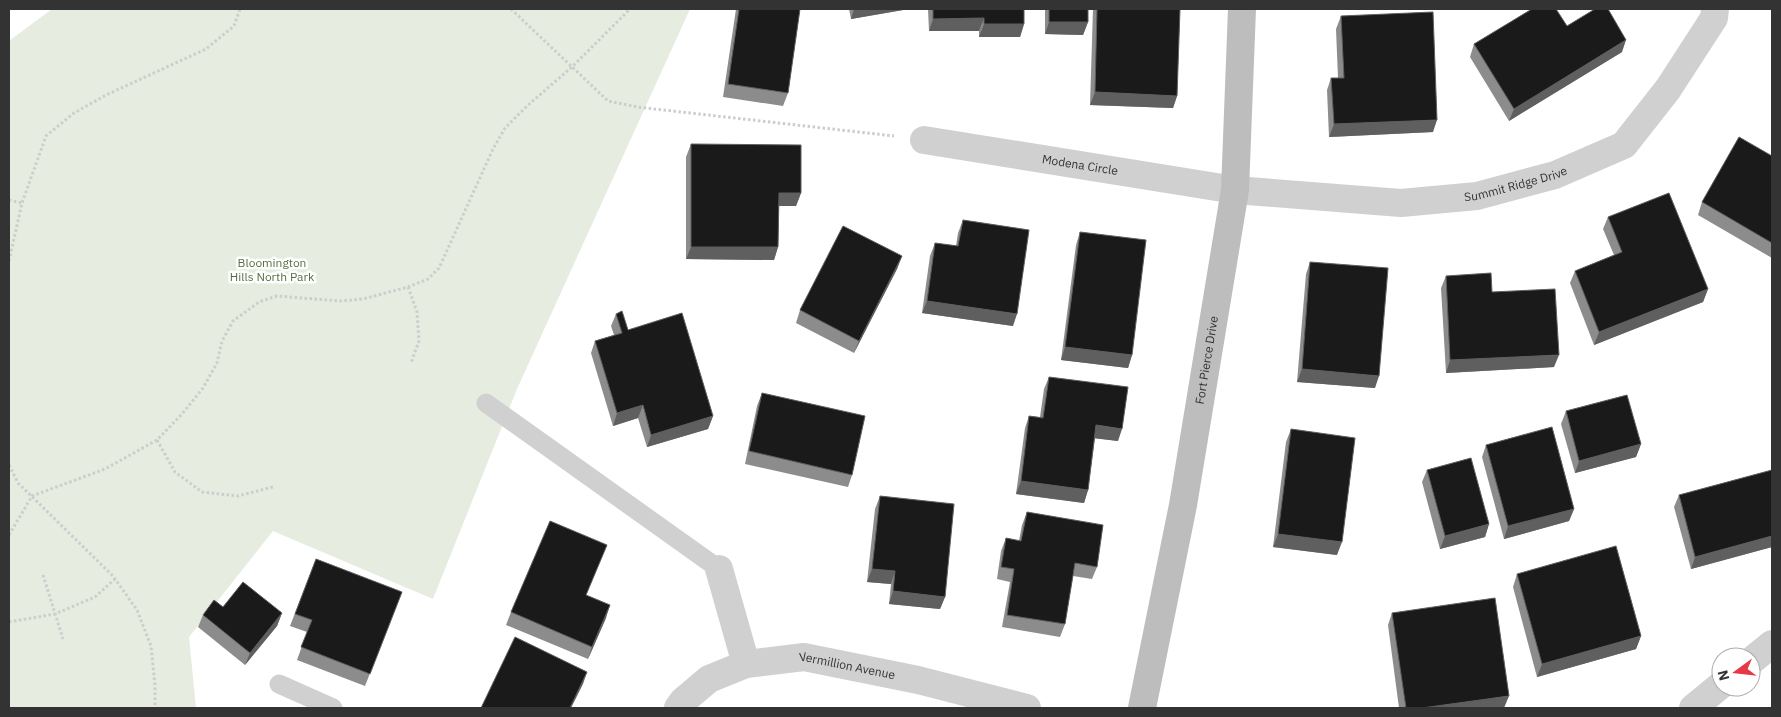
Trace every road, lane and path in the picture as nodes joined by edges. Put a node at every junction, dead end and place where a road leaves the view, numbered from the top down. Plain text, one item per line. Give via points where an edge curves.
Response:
1 (240, 9) edge
2 (511, 9) edge
3 (630, 9) edge
4 (1242, 9) edge
5 (1715, 9) edge
6 (573, 66) junction
7 (924, 140) joint
8 (1235, 190) junction
9 (9, 200) edge
10 (22, 203) junction
11 (9, 261) edge
12 (408, 287) junction
13 (411, 362) dead end
14 (486, 403) dead end
15 (157, 440) junction
16 (9, 465) edge
17 (273, 487) dead end
18 (32, 496) junction
19 (9, 535) edge
20 (719, 569) joint
21 (43, 576) dead end
22 (115, 579) junction
23 (55, 614) junction
24 (9, 622) edge
25 (63, 639) dead end
26 (1772, 644) edge
27 (1761, 653) edge
28 (746, 664) junction
29 (279, 684) dead end
30 (1711, 693) edge
31 (156, 708) edge
32 (333, 708) edge
33 (678, 708) edge
34 (1026, 708) edge
35 (1142, 708) edge
36 (1693, 708) edge

1 - 10 path via 234,26 206,49 106,95 74,113 46,136
2 - 6 path
3 - 6 path
4 - 8 street, Fort Pierce Drive
5 - 8 street, Summit Ridge Drive via 1714,18 1668,90 1624,145 1555,175 1477,196 1401,203
6 - 7 path via 608,102
6 - 12 path via 505,128 439,268 428,279
7 - 8 street, Modena Circle
8 - 35 street, Fort Pierce Drive via 1183,505
9 - 10 path
10 - 11 path
12 - 13 path via 417,312 419,341
12 - 15 path via 363,299 340,301 277,296 259,302 233,321 222,340 217,363 203,388
14 - 20 lane
15 - 17 path via 175,472 202,492 238,496
15 - 18 path via 105,469
16 - 18 path via 18,482
18 - 19 path
18 - 22 path
20 - 28 street
21 - 23 path
22 - 23 path via 94,597
22 - 31 path via 137,610 151,646
23 - 24 path
23 - 25 path
26 - 27 street
28 - 33 street, Vermillion Avenue via 709,679
28 - 34 street, Vermillion Avenue via 804,657 918,680
29 - 32 lane
30 - 36 street

